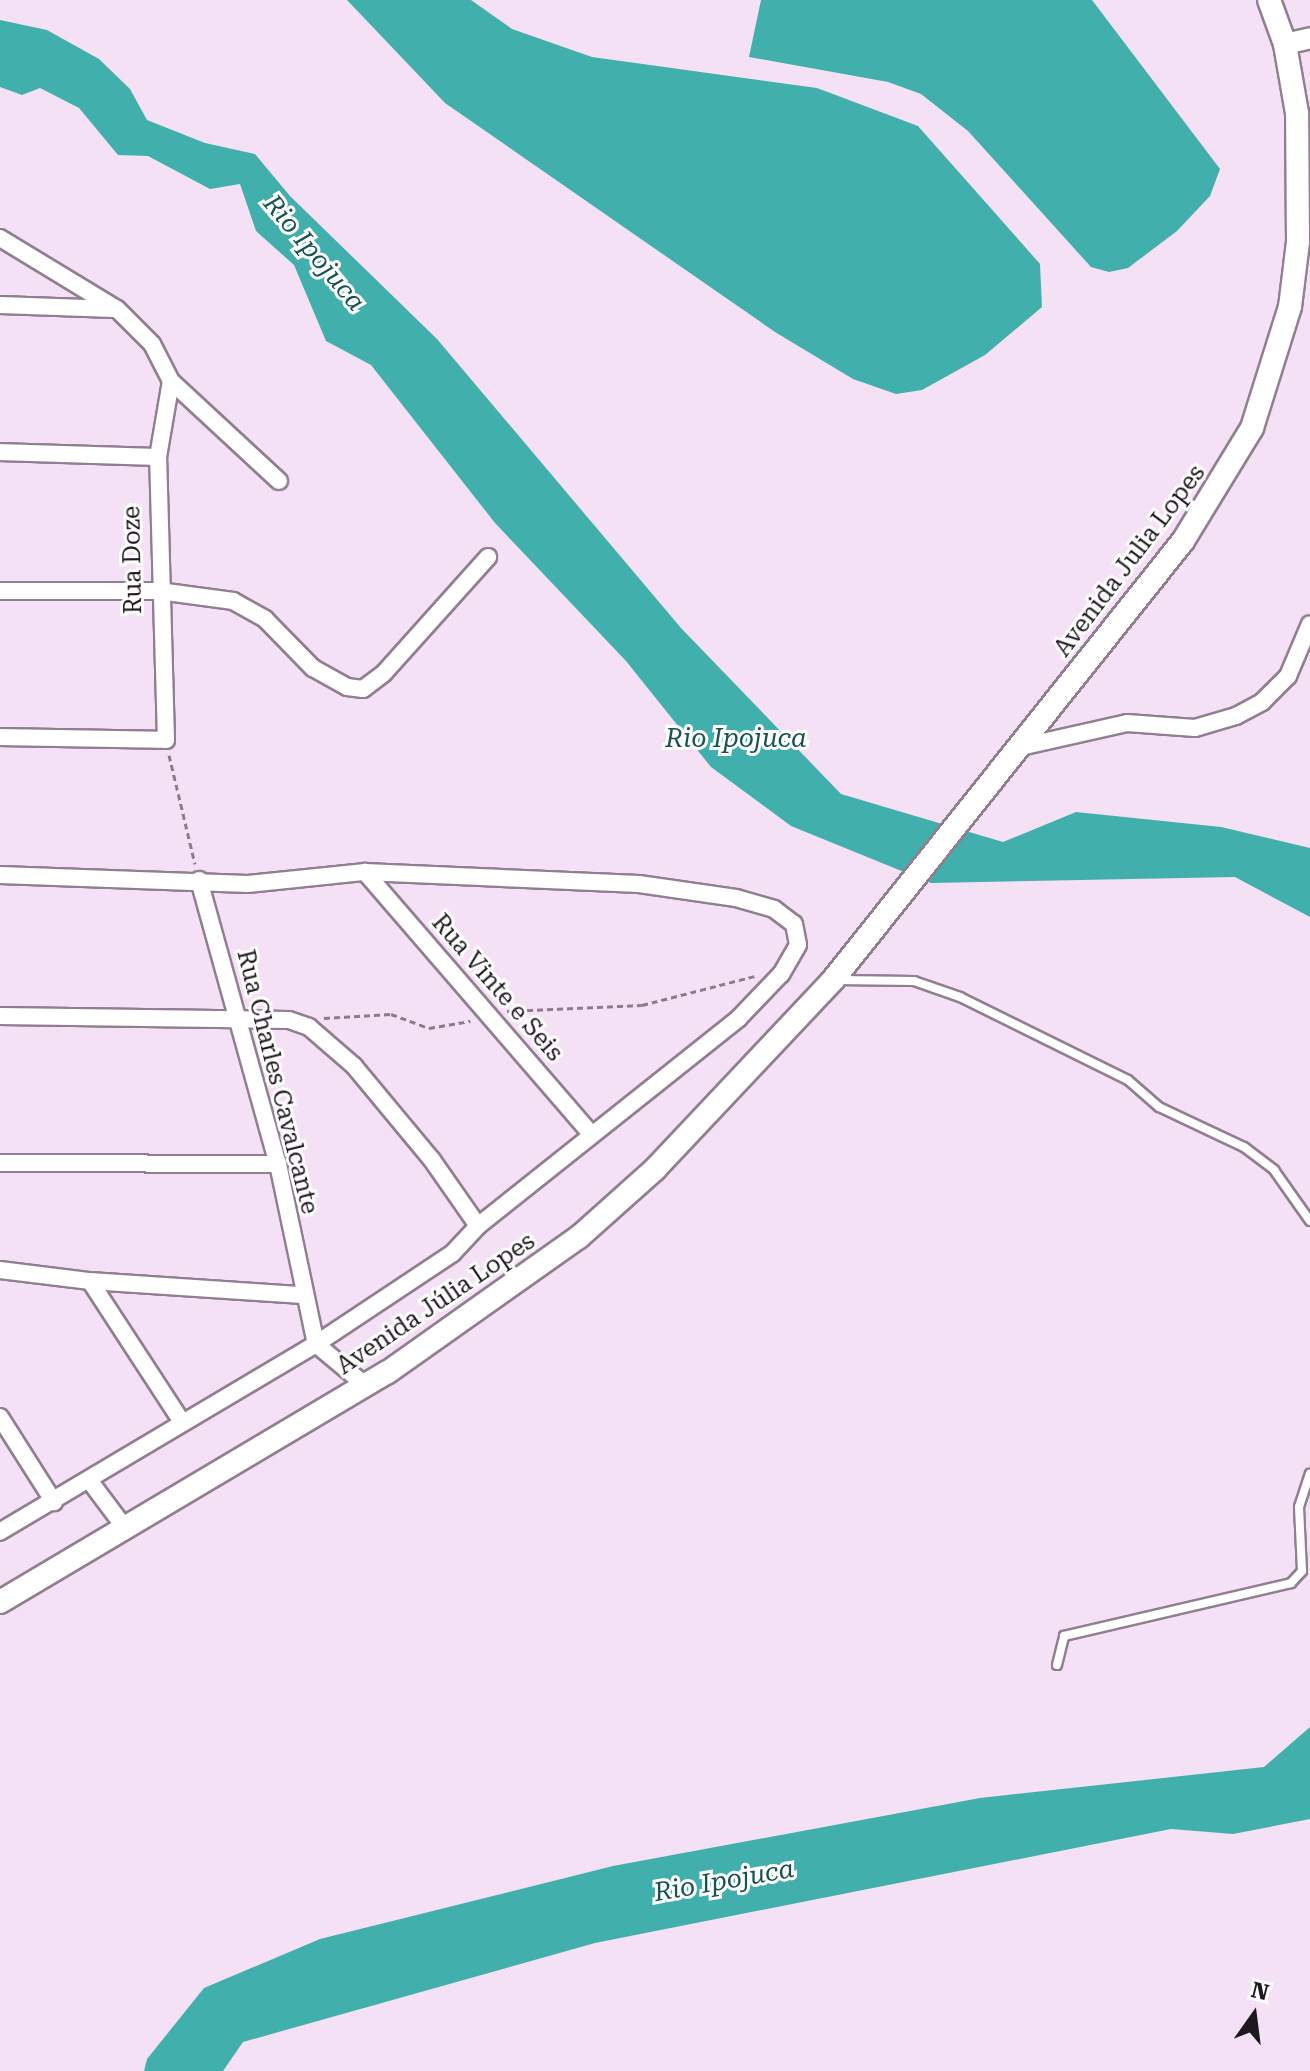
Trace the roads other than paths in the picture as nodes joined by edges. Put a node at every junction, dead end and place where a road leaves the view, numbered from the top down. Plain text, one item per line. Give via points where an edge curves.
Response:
1 (1269, 0) edge
2 (1310, 38) edge
3 (1285, 44) junction
4 (0, 238) edge
5 (0, 305) edge
6 (117, 309) junction
7 (171, 381) junction
8 (0, 452) edge
9 (158, 457) junction
10 (279, 481) dead end
11 (488, 557) dead end
12 (0, 591) edge
13 (159, 591) junction
14 (1310, 624) edge
15 (0, 737) edge
16 (1010, 755) junction
17 (365, 872) junction
18 (0, 875) edge
19 (199, 880) junction
20 (836, 975) junction
21 (0, 1016) edge
22 (238, 1021) junction
23 (592, 1135) junction
24 (0, 1163) edge
25 (278, 1164) junction
26 (1310, 1221) edge
27 (478, 1226) junction
28 (0, 1270) edge
29 (90, 1281) junction
30 (303, 1295) junction
31 (316, 1344) junction
32 (365, 1385) junction
33 (0, 1417) edge
34 (182, 1422) junction
35 (1310, 1474) edge
36 (89, 1480) junction
37 (54, 1502) junction
38 (125, 1528) junction
39 (0, 1532) edge
40 (0, 1602) edge
41 (1057, 1665) dead end

1 - 3 main road, Avenida Julia Lopes
2 - 3 street
3 - 16 main road, Avenida Julia Lopes via 1297,113 1298,242 1290,307 1252,428 1183,541
4 - 6 street
5 - 6 street
6 - 7 street via 152,344
7 - 9 street, Rua Doze
7 - 10 street
8 - 9 street
9 - 13 street, Rua Doze
11 - 13 street via 384,673 363,689 347,687 313,668 247,607
12 - 13 street
13 - 15 street, Rua Doze via 166,740
14 - 16 street via 1288,676 1262,702 1236,716 1195,728 1127,723
16 - 20 main road, Avenida Julia Lopes
17 - 19 street via 248,884
17 - 23 street, Rua Vinte e Seis
17 - 23 street via 544,876 736,898 774,909 794,924 798,945 781,974 688,1063
18 - 19 street
19 - 22 street, Rua Charles Cavalcante
20 - 26 lane via 914,981 960,997 1128,1080 1159,1107 1244,1147 1274,1170
20 - 32 main road, Avenida Júlia Lopes via 738,1086 579,1237
21 - 22 street
22 - 25 street, Rua Charles Cavalcante
22 - 27 street via 289,1020 309,1027 354,1066 432,1160
23 - 27 street
24 - 25 street
25 - 30 street, Rua Charles Cavalcante
27 - 31 street via 453,1253
28 - 29 street
29 - 30 street
29 - 34 street
30 - 31 street, Rua Charles Cavalcante
31 - 32 street
31 - 34 street
32 - 38 main road, Avenida Júlia Lopes
33 - 37 street
34 - 36 street
35 - 41 lane via 1299,1507 1302,1571 1291,1583 1064,1636
36 - 37 street
36 - 38 street
37 - 39 street
38 - 40 main road, Avenida Júlia Lopes

